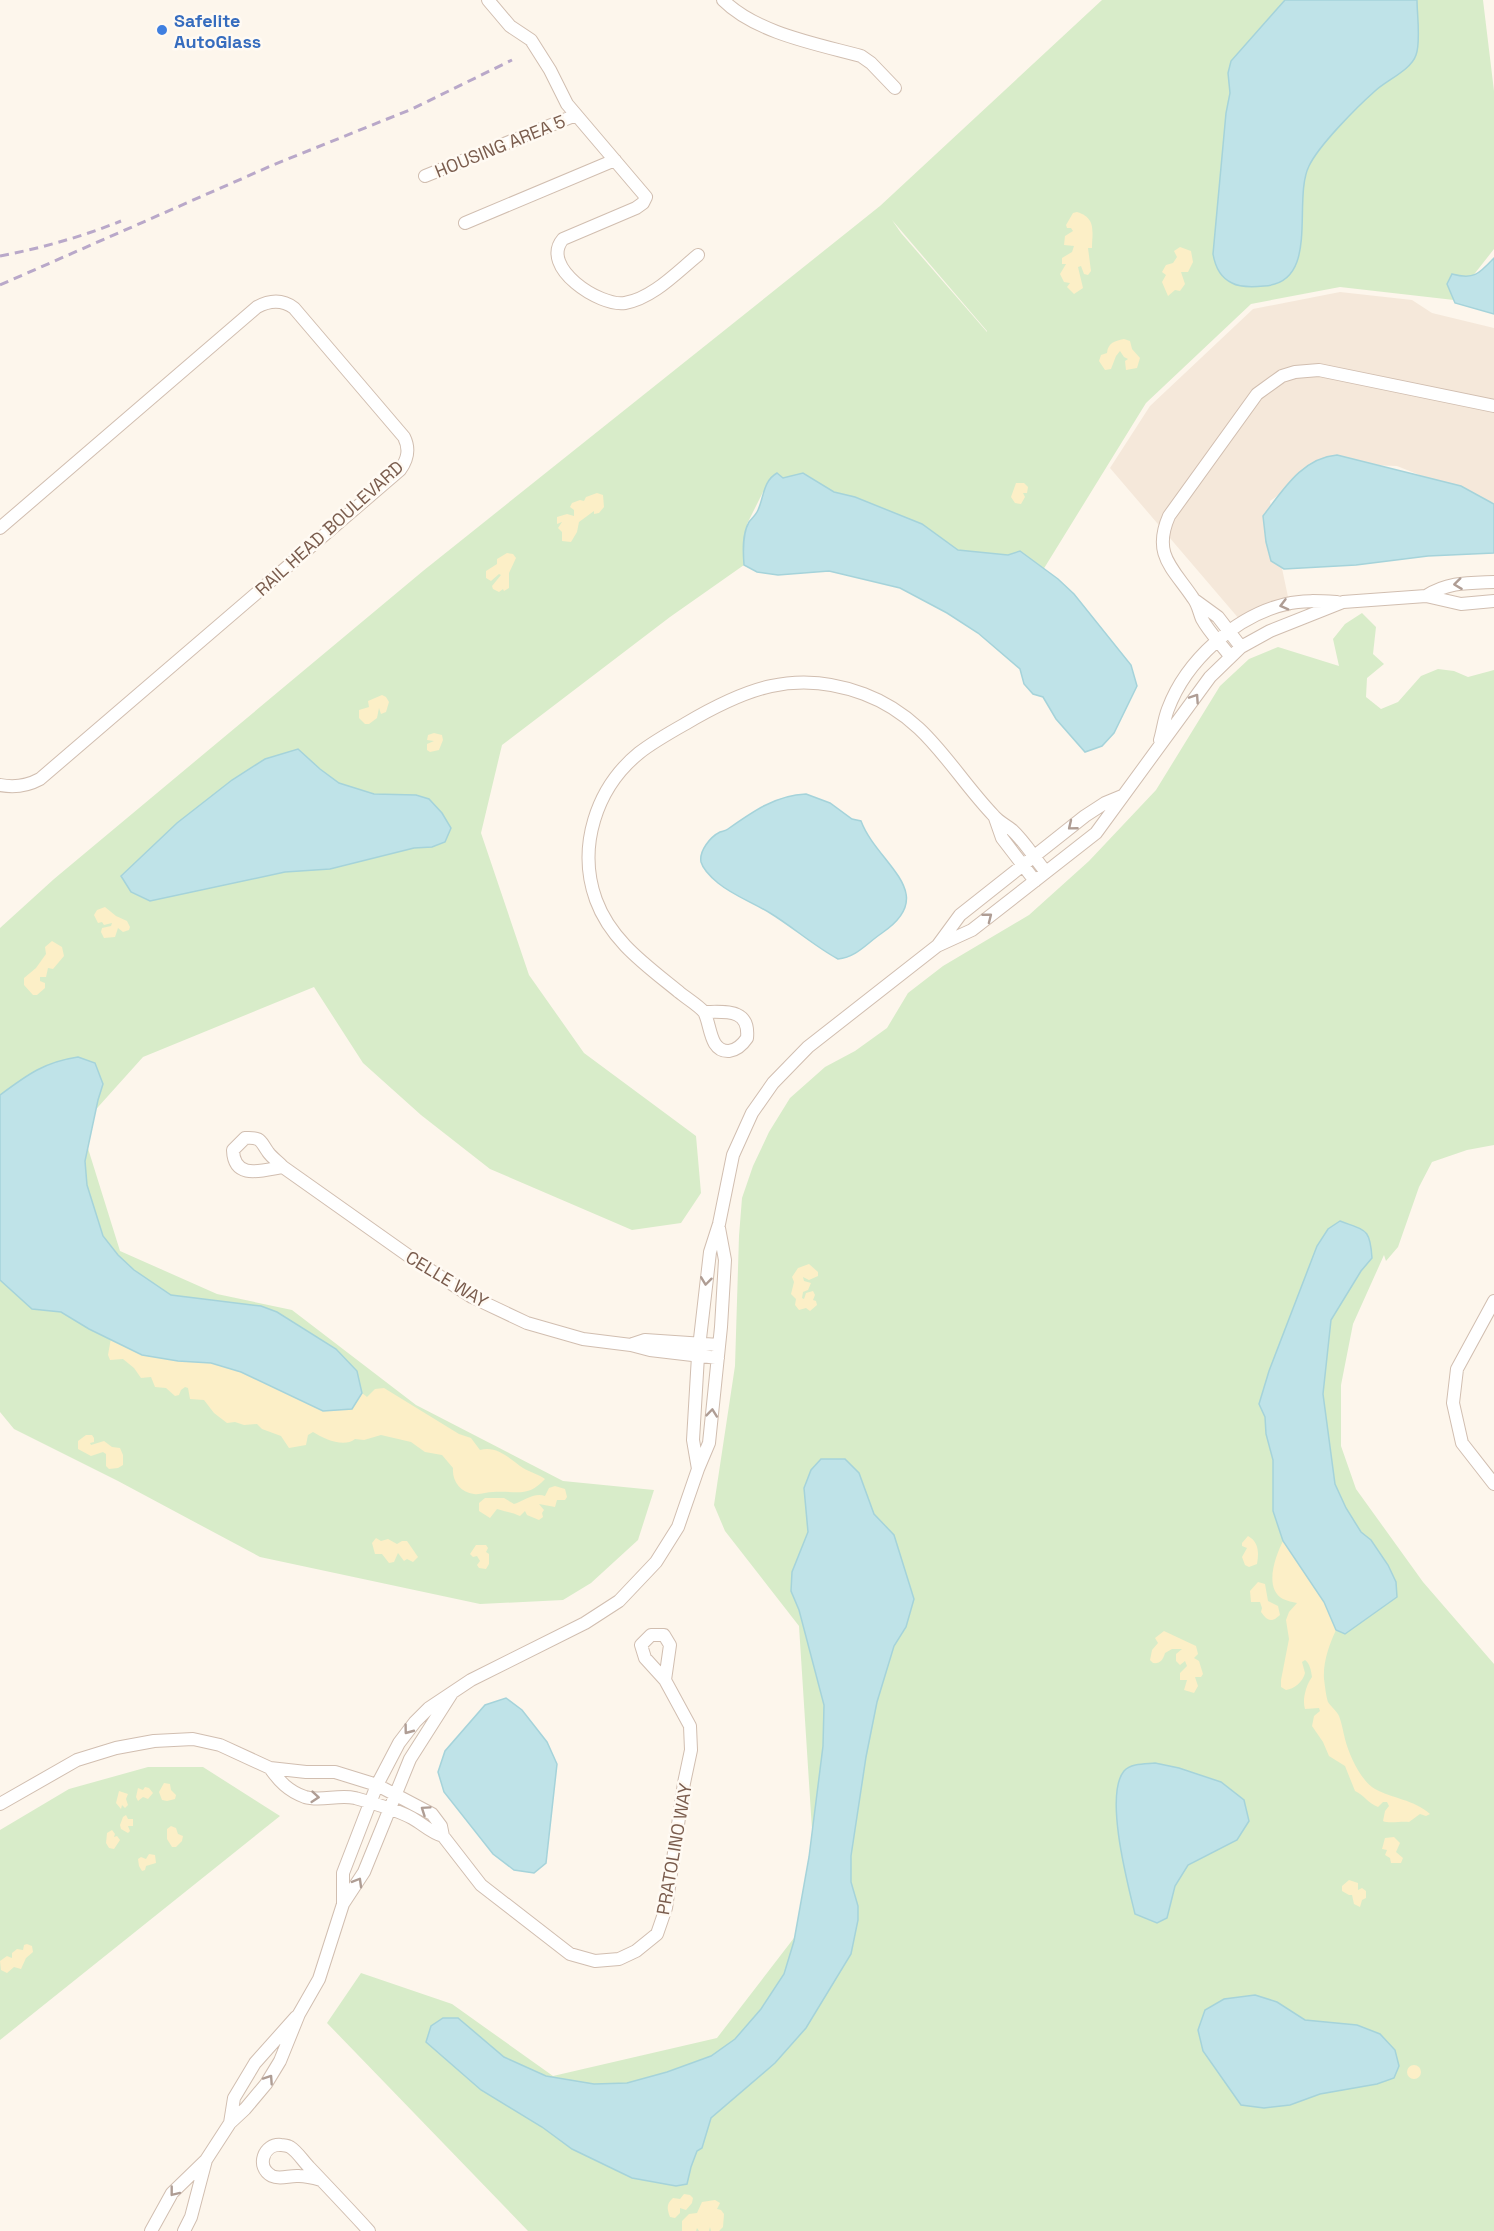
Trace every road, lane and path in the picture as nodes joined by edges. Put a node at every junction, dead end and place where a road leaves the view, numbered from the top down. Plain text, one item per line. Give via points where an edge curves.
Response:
1 (488, 0) edge
2 (723, 0) edge
3 (895, 88) dead end
4 (576, 115) junction
5 (615, 160) junction
6 (425, 176) dead end
7 (465, 223) dead end
8 (698, 255) dead end
9 (1494, 406) edge
10 (0, 528) edge
11 (1494, 582) edge
12 (1425, 596) junction
13 (1195, 600) junction
14 (1494, 601) edge
15 (1342, 602) junction
16 (1230, 633) junction
17 (1219, 641) junction
18 (1241, 647) junction
19 (1230, 656) junction
20 (1159, 745) junction
21 (0, 785) edge
22 (1122, 796) junction
23 (995, 817) junction
24 (1033, 857) junction
25 (1023, 865) junction
26 (1046, 872) junction
27 (1035, 881) junction
28 (937, 946) junction
29 (704, 1012) dead end
30 (283, 1167) dead end
31 (719, 1224) junction
32 (1494, 1301) edge
33 (719, 1345) junction
34 (699, 1350) junction
35 (718, 1358) junction
36 (698, 1469) junction
37 (1494, 1484) edge
38 (665, 1680) dead end
39 (452, 1692) junction
40 (270, 1768) junction
41 (377, 1785) junction
42 (396, 1794) junction
43 (370, 1803) junction
44 (0, 1804) edge
45 (389, 1809) junction
46 (443, 1836) junction
47 (343, 1904) junction
48 (299, 2014) junction
49 (230, 2123) junction
50 (206, 2160) junction
51 (321, 2180) junction
52 (151, 2231) edge
53 (184, 2231) edge
54 (369, 2231) edge

1 - 4 street, HOUSING AREA 5 via 510,26 531,40
2 - 3 street via 753,21 780,32 861,56
4 - 5 street, HOUSING AREA 5
4 - 6 street, HOUSING AREA 5
5 - 7 street
5 - 8 street, HOUSING AREA 5 via 644,193 645,200 636,208 563,239 557,255 566,273 598,297 624,303 645,297
9 - 13 street via 1319,370 1290,373 1273,381 1251,402 1164,526 1162,544 1167,562
10 - 21 street, RAIL HEAD BOULEVARD via 257,307 273,301 294,308 404,437 408,449 400,470 40,779 17,787
11 -> 12 street via 1441,587
12 - 14 street via 1461,604
12 - 15 street
13 - 16 street via 1218,617
13 - 17 street via 1202,618
15 -> 16 street via 1286,604 1256,616
15 - 18 street
16 - 17 street
16 - 18 street
17 - 19 street
17 - 20 street via 1181,683 1167,711
18 - 19 street
20 -> 19 street
20 - 22 street
22 -> 24 street via 1085,816
22 - 26 street via 1096,833
23 - 24 street via 1013,831
23 - 25 street via 1002,838
23 - 29 street via 941,750 909,719 878,700 829,684 782,684 750,690 725,700 651,744 621,771 598,808 588,851 591,884 603,916 621,943
24 - 25 street
24 - 26 street
25 - 27 street
25 - 28 street via 960,915
26 - 27 street
28 -> 27 street via 972,930
28 - 31 street via 808,1047 773,1083 752,1113 733,1155
30 - 34 street, CELLE WAY via 472,1297 527,1323 583,1339 632,1345 645,1340
31 - 33 street via 724,1260
31 -> 34 street via 710,1252
32 - 37 street via 1457,1369 1453,1403 1462,1443
33 - 34 street, CELLE WAY
33 - 35 street
34 - 35 street, CELLE WAY
34 - 36 street via 693,1440
36 -> 35 street via 709,1443
36 - 39 street via 678,1527 656,1562 619,1601 585,1623 493,1667
38 - 46 street, PRATOLINO WAY via 690,1726 691,1750 666,1908 657,1934 636,1951 619,1959 595,1961 570,1954 481,1885
39 -> 41 street via 415,1722
39 - 42 street via 410,1760
40 - 41 street, PRATOLINO WAY via 335,1772
40 -> 43 street, PRATOLINO WAY via 280,1783 307,1797 342,1796
40 - 44 street via 220,1744 193,1739 154,1741 77,1760
41 - 42 street, PRATOLINO WAY
41 - 43 street
42 - 45 street
46 -> 42 street, PRATOLINO WAY via 432,1814
43 - 45 street, PRATOLINO WAY
43 - 47 street via 343,1873
45 - 46 street, PRATOLINO WAY
47 -> 45 street via 364,1872
47 - 48 street via 319,1978
49 -> 48 street via 266,2084
48 - 49 street via 255,2063 234,2098
49 - 50 street
50 -> 52 street via 172,2193
50 - 53 street
51 - 51 street via 274,2177 264,2167 263,2154 271,2147 290,2146
51 - 54 street

